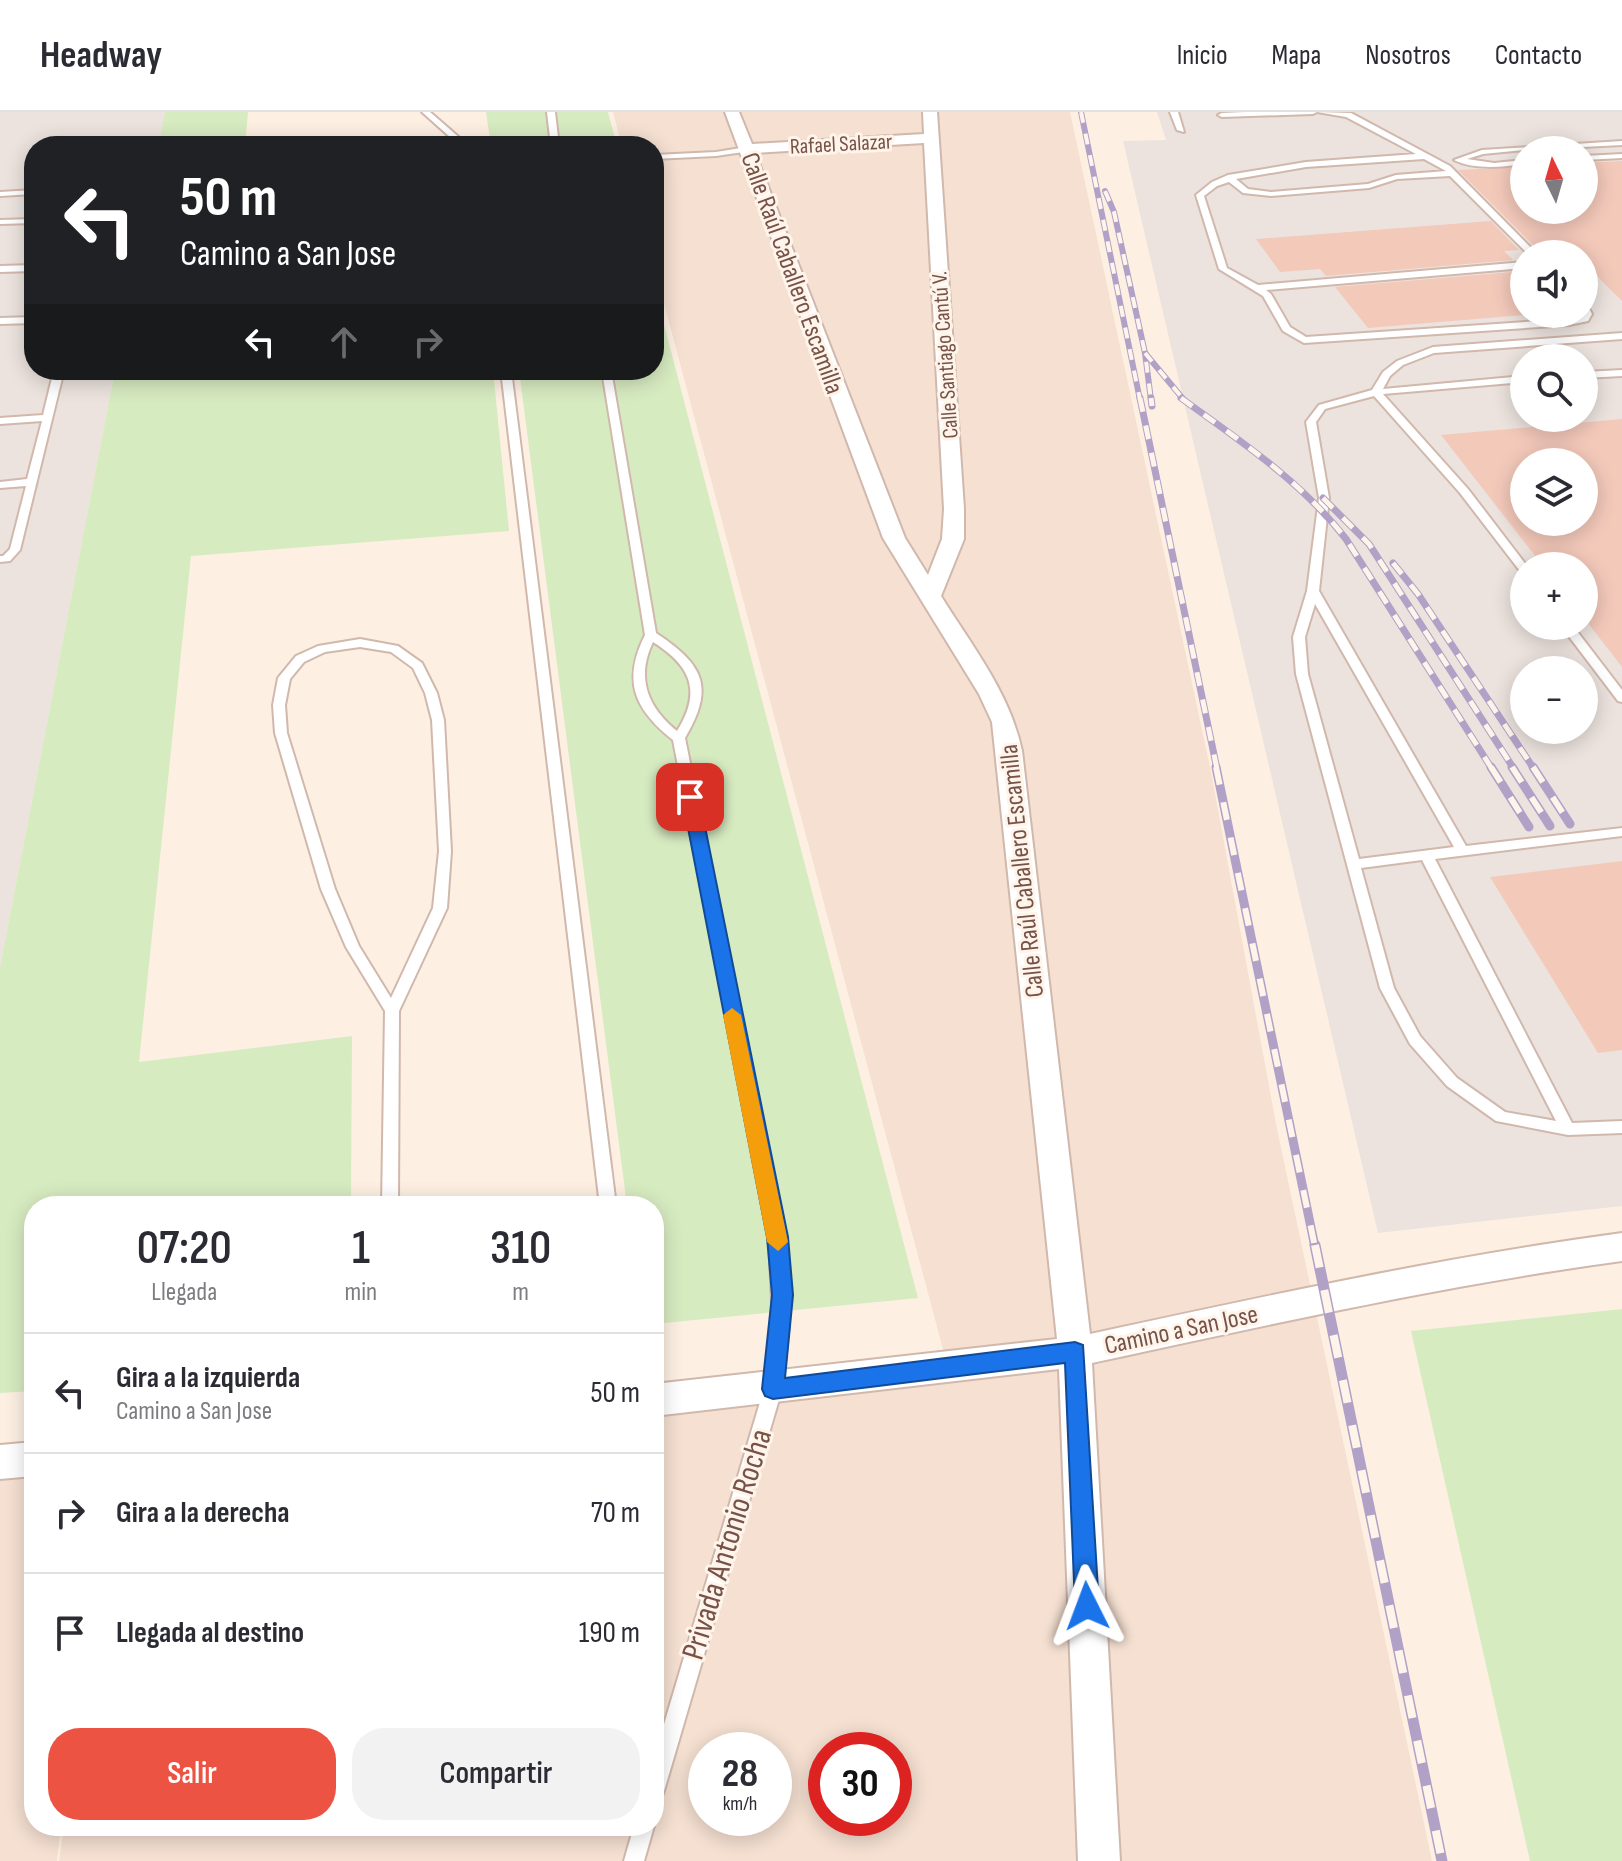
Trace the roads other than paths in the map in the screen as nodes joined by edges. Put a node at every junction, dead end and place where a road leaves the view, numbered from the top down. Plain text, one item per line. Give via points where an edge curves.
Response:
1 (426, 112) edge
2 (551, 112) edge
3 (732, 112) edge
4 (930, 112) edge
5 (1174, 112) edge
6 (1313, 112) edge
7 (1321, 112) edge
8 (1347, 114) edge
9 (1222, 115) dead end
10 (1181, 130) dead end
11 (454, 136) edge
12 (554, 136) edge
13 (932, 138) junction
14 (1622, 143) edge
15 (747, 149) junction
16 (1427, 156) junction
17 (1622, 156) edge
18 (664, 157) edge
19 (1598, 157) edge
20 (1458, 160) junction
21 (1437, 161) junction
22 (1510, 163) edge
23 (1453, 173) junction
24 (1228, 177) junction
25 (24, 193) edge
26 (0, 194) edge
27 (24, 221) edge
28 (0, 222) edge
29 (1519, 240) edge
30 (1510, 266) edge
31 (24, 268) edge
32 (0, 269) edge
33 (1258, 288) junction
34 (24, 320) edge
35 (0, 321) edge
36 (1510, 326) edge
37 (1622, 336) edge
38 (1622, 373) edge
39 (1598, 374) edge
40 (57, 380) edge
41 (507, 380) edge
42 (613, 380) edge
43 (1510, 380) edge
44 (1376, 392) junction
45 (49, 417) junction
46 (0, 421) edge
47 (32, 482) junction
48 (0, 485) edge
49 (1511, 552) edge
50 (0, 559) edge
51 (1313, 591) junction
52 (932, 594) junction
53 (651, 635) junction
54 (1578, 640) edge
55 (1622, 698) edge
56 (679, 738) junction
57 (1622, 832) edge
58 (1462, 851) junction
59 (1426, 855) junction
60 (1353, 864) junction
61 (392, 1011) junction
62 (1622, 1127) edge
63 (1568, 1129) junction
64 (390, 1196) edge
65 (607, 1196) edge
66 (1622, 1247) edge
67 (1075, 1352) junction
68 (773, 1389) junction
69 (664, 1399) edge
70 (24, 1460) edge
71 (0, 1462) edge
72 (664, 1757) edge
73 (641, 1836) edge
74 (634, 1861) edge
75 (1099, 1861) edge

1 - 11 lane
2 - 12 lane
3 - 15 street, Calle Raúl Caballero Escamilla
4 - 13 street, Calle Santiago Cantú V.
5 - 10 lane
6 - 9 lane
7 - 8 lane
8 - 16 lane
13 - 15 street, Rafael Salazar
13 - 52 street, Calle Santiago Cantú V. via 954,509 953,539
14 - 20 lane via 1482,152
15 - 18 lane, Rafael Salazar
15 - 52 street, Calle Raúl Caballero Escamilla via 894,538
16 - 21 lane
16 - 24 lane
17 - 19 lane
20 - 21 lane
20 - 22 lane
21 - 23 lane
23 - 24 lane via 1271,194 1246,191
23 - 29 lane
24 - 33 lane via 1200,195 1223,269
25 - 26 lane
27 - 28 lane
30 - 33 lane
31 - 32 lane
33 - 36 lane via 1272,301 1286,329 1304,340
34 - 35 lane
37 - 44 lane via 1433,350 1400,363
38 - 39 lane
40 - 45 lane
41 - 65 lane
42 - 53 lane
43 - 44 lane
44 - 49 lane
44 - 51 lane via 1322,407 1311,422 1324,498
45 - 46 lane
45 - 47 lane
47 - 48 lane
47 - 50 lane via 15,550
51 - 58 lane
51 - 60 lane via 1299,637 1302,674
52 - 67 street, Calle Raúl Caballero Escamilla via 991,694 1010,751
53 - 56 lane via 639,665 644,705
53 - 56 lane via 686,662 699,698 696,713
54 - 55 lane
56 - 68 lane, Privada Antonio Rocha via 777,1237 782,1295
57 - 58 lane
58 - 59 lane
59 - 60 lane
59 - 63 lane
60 - 63 lane via 1387,988 1415,1040 1452,1082 1501,1117
61 - 61 lane via 440,908 445,851 438,720 418,666 394,649 360,643 300,659 284,678 281,733 328,889 353,947
61 - 64 lane
62 - 63 lane
66 - 67 street, Camino a San Jose via 1326,1298
67 - 68 street, Camino a San Jose
67 - 75 street, Calle Raúl Caballero Escamilla
68 - 69 street, Camino a San Jose
68 - 72 lane, Privada Antonio Rocha
70 - 71 street
73 - 74 lane

